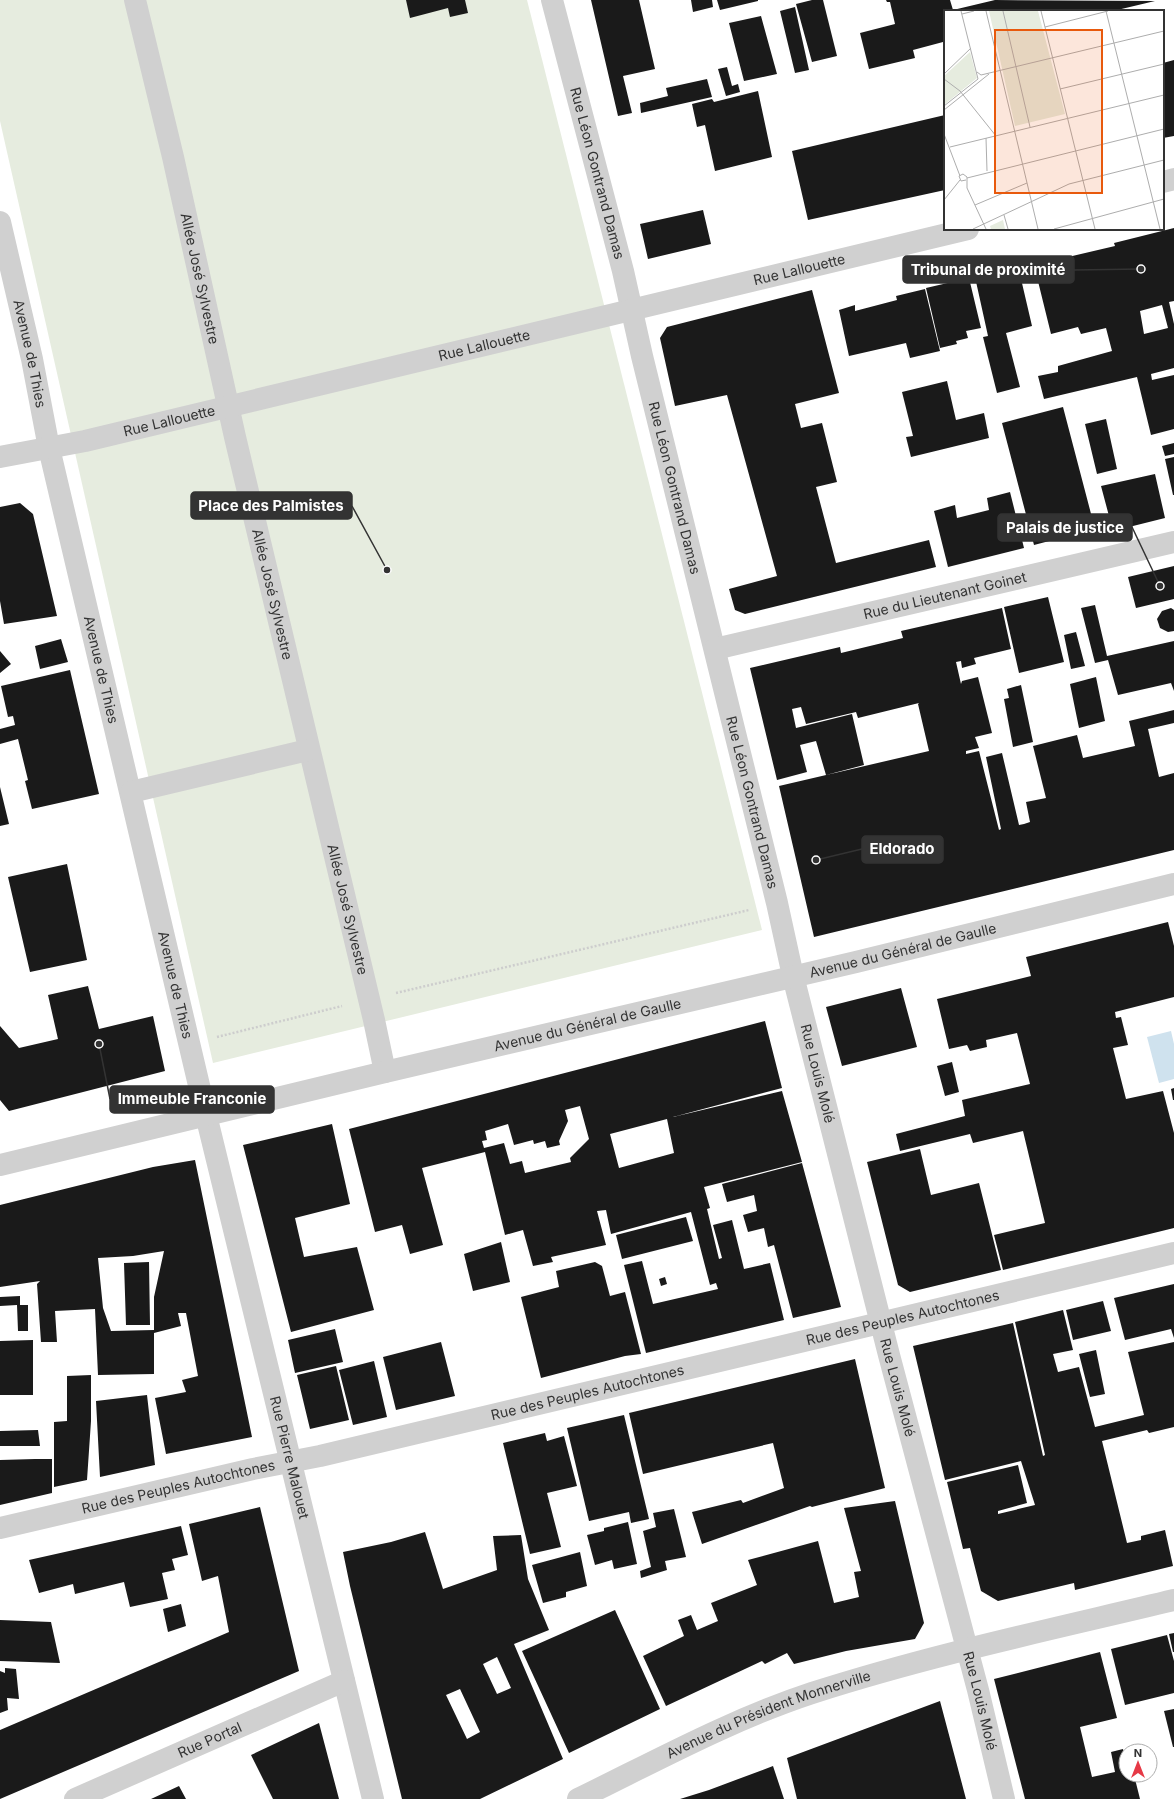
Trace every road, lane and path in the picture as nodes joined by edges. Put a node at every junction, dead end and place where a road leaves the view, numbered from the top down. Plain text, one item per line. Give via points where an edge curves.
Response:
1 (135, 0) edge
2 (552, 0) edge
3 (1174, 179) edge
4 (1164, 182) edge
5 (0, 222) edge
6 (964, 230) edge
7 (631, 310) junction
8 (228, 406) junction
9 (49, 448) junction
10 (0, 457) edge
11 (1174, 542) edge
12 (715, 649) junction
13 (308, 750) junction
14 (131, 792) junction
15 (1174, 884) edge
16 (754, 909) dead end
17 (793, 976) junction
18 (390, 994) dead end
19 (349, 1004) dead end
20 (214, 1038) dead end
21 (385, 1072) junction
22 (206, 1115) junction
23 (3, 1159) edge
24 (1174, 1253) edge
25 (881, 1323) junction
26 (291, 1462) junction
27 (0, 1528) edge
28 (1174, 1600) edge
29 (966, 1649) junction
30 (344, 1681) junction
31 (75, 1799) edge
32 (373, 1799) edge
33 (578, 1799) edge
34 (1004, 1799) edge

1 - 8 street, Allée José Sylvestre
2 - 7 street, Rue Léon Gontrand Damas via 623,270
3 - 4 street
5 - 9 street, Avenue de Thies via 32,359
6 - 7 street, Rue Lallouette
7 - 8 street, Rue Lallouette
7 - 12 street, Rue Léon Gontrand Damas
8 - 9 street, Rue Lallouette
8 - 13 street, Allée José Sylvestre
9 - 10 street, Rue Lallouette
9 - 14 street, Avenue de Thies
11 - 12 street, Rue du Lieutenant Goinet
12 - 17 street, Rue Léon Gontrand Damas
13 - 14 street
13 - 21 street, Allée José Sylvestre
14 - 22 street, Avenue de Thies
15 - 17 street, Avenue du Général de Gaulle
16 - 18 path
17 - 21 street, Avenue du Général de Gaulle
17 - 25 street, Rue Louis Molé
19 - 20 path
21 - 22 street, Avenue du Général de Gaulle
22 - 23 street, Avenue du Général de Gaulle
22 - 26 street, Rue Pierre Malouet
24 - 25 street, Rue des Peuples Autochtones
25 - 26 street, Rue des Peuples Autochtones
25 - 29 street, Rue Louis Molé
26 - 27 street, Rue des Peuples Autochtones
26 - 30 street, Rue Pierre Malouet
28 - 29 street, Avenue du Président Monnerville
29 - 33 street, Avenue du Président Monnerville via 811,1694 736,1722
29 - 34 street, Rue Louis Molé
30 - 31 street, Rue Portal
30 - 32 street, Rue Pierre Malouet

